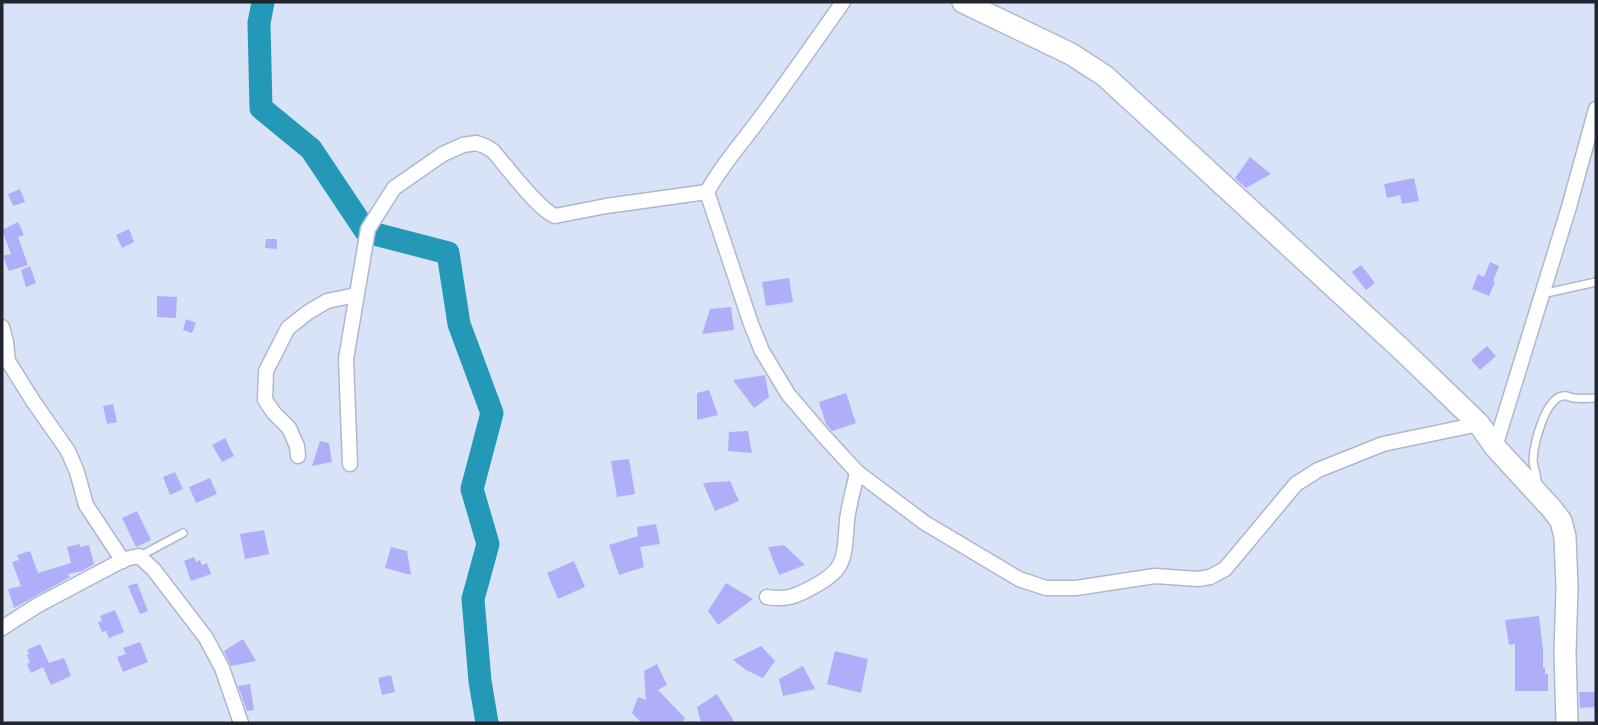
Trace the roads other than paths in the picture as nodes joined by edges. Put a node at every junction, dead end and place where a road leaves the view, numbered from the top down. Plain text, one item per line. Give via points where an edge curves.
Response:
1 (843, 2) edge
2 (962, 2) edge
3 (1596, 109) edge
4 (707, 191) junction
5 (1596, 282) edge
6 (1541, 294) junction
7 (356, 295) junction
8 (2, 327) edge
9 (1596, 398) edge
10 (1479, 424) junction
11 (1495, 447) junction
12 (298, 456) dead end
13 (350, 464) dead end
14 (858, 472) junction
15 (1535, 491) junction
16 (183, 533) dead end
17 (139, 556) junction
18 (122, 561) junction
19 (767, 597) dead end
20 (2, 628) edge
21 (241, 723) edge
22 (1567, 723) edge

1 - 4 street
2 - 10 street via 1071,54 1105,76
3 - 6 street
4 - 7 street via 555,216 493,151 476,144 463,145 443,153 394,188 368,229
4 - 14 street via 762,351 788,394
5 - 6 lane
6 - 11 street
7 - 12 street via 327,301 288,328 266,371 265,400 289,428
7 - 13 street via 346,359
8 - 18 street via 8,361 68,451 86,505
9 - 15 lane via 1562,396 1551,403 1534,452
10 - 11 street
10 - 14 street via 1383,444 1318,470 1296,484 1225,569 1198,579 1156,576 1058,589 1033,585 925,523
11 - 15 street
14 - 19 street via 838,569 794,596
15 - 22 street via 1561,521 1564,537
16 - 17 lane
17 - 18 street
17 - 21 street via 155,570 206,638
18 - 20 street

